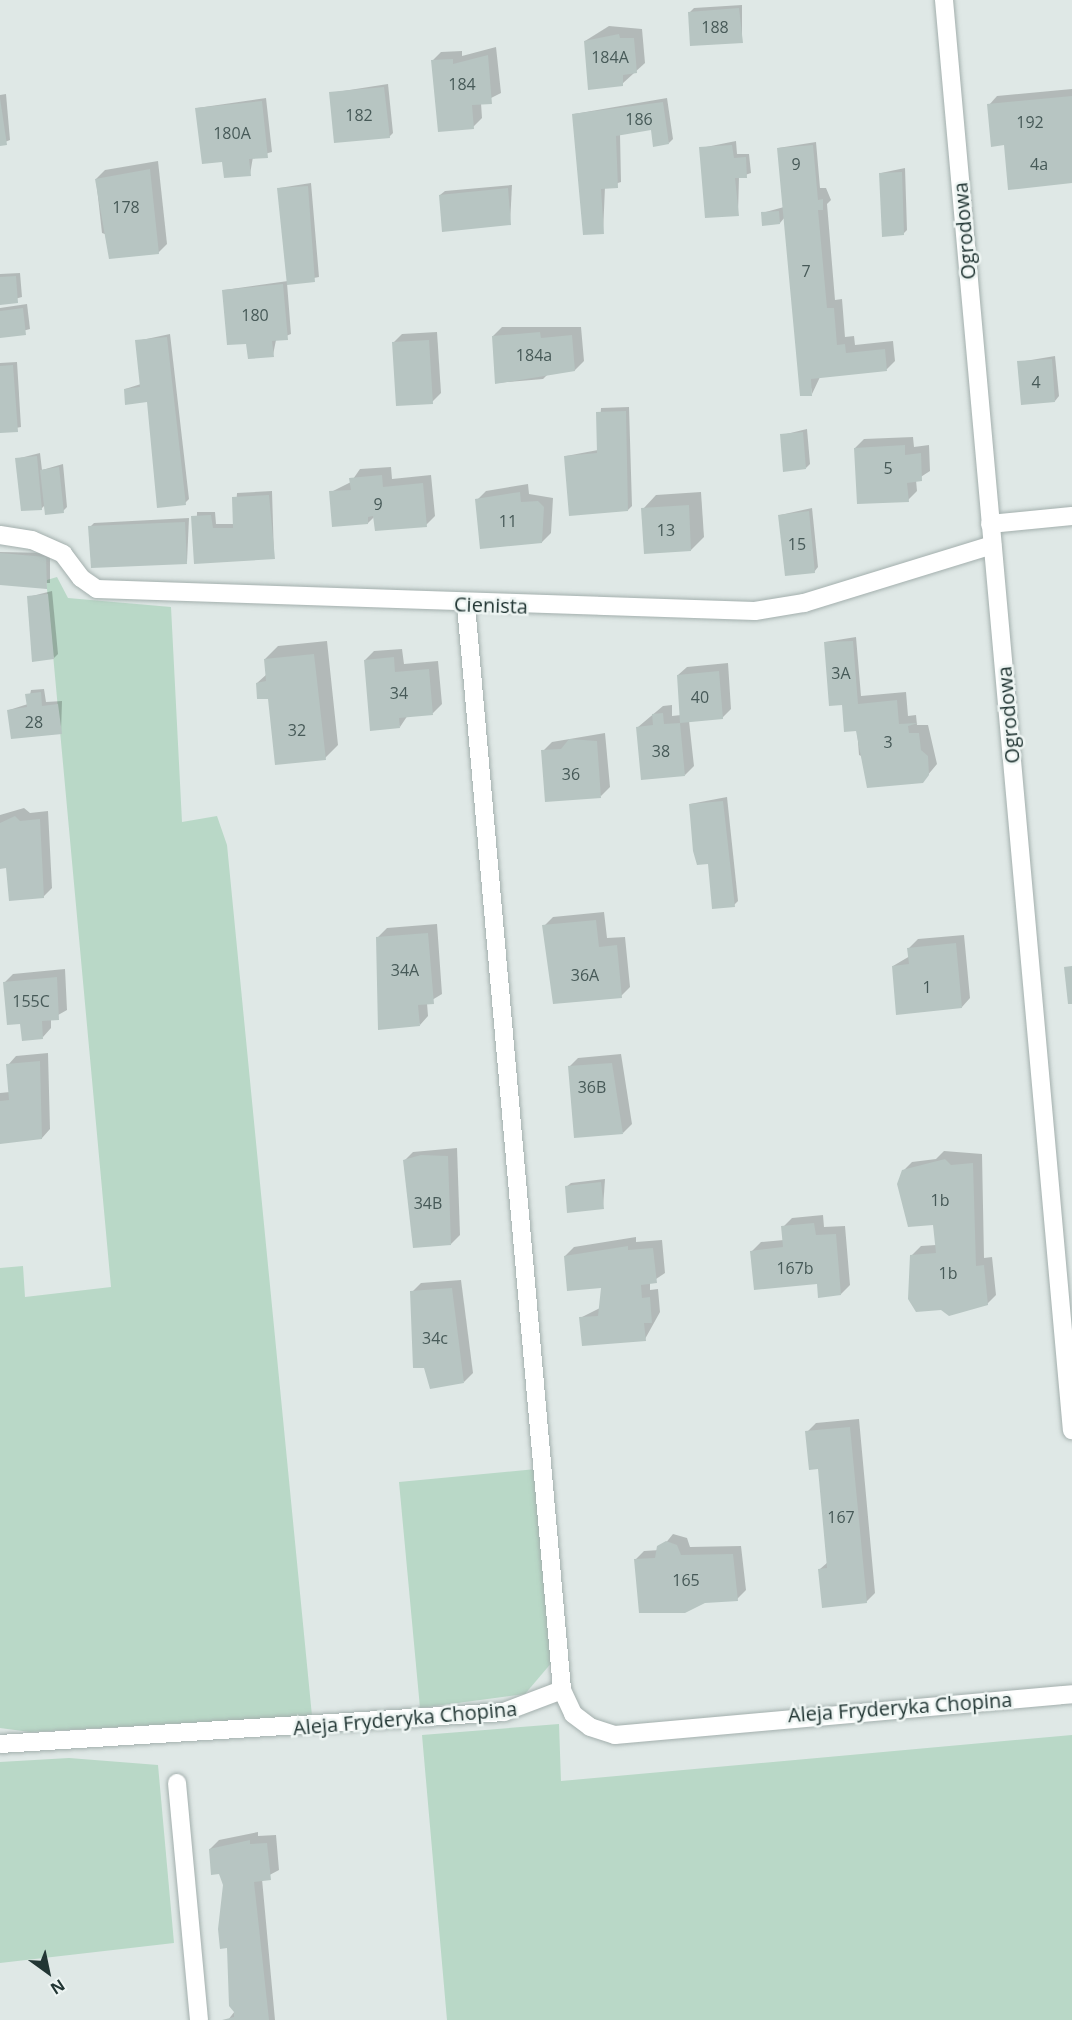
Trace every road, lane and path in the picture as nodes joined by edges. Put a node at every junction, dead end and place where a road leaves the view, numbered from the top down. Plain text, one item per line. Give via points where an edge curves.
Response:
1 (944, 0) edge
2 (1072, 516) edge
3 (990, 524) junction
4 (0, 536) edge
5 (992, 545) junction
6 (466, 605) junction
7 (1072, 1430) edge
8 (562, 1690) junction
9 (1072, 1694) edge
10 (0, 1744) edge
11 (177, 1783) dead end
12 (199, 2020) edge

1 - 3 street, Ogrodowa
2 - 3 street
3 - 5 street, Ogrodowa
4 - 6 street, Cienista via 32,540 63,554 81,579 97,589 182,587
5 - 6 street, Cienista via 804,603 755,611
5 - 7 street, Ogrodowa
6 - 8 street
8 - 9 street, Aleja Fryderyka Chopina via 573,1714 615,1735
8 - 10 street, Aleja Fryderyka Chopina via 504,1712
11 - 12 street

